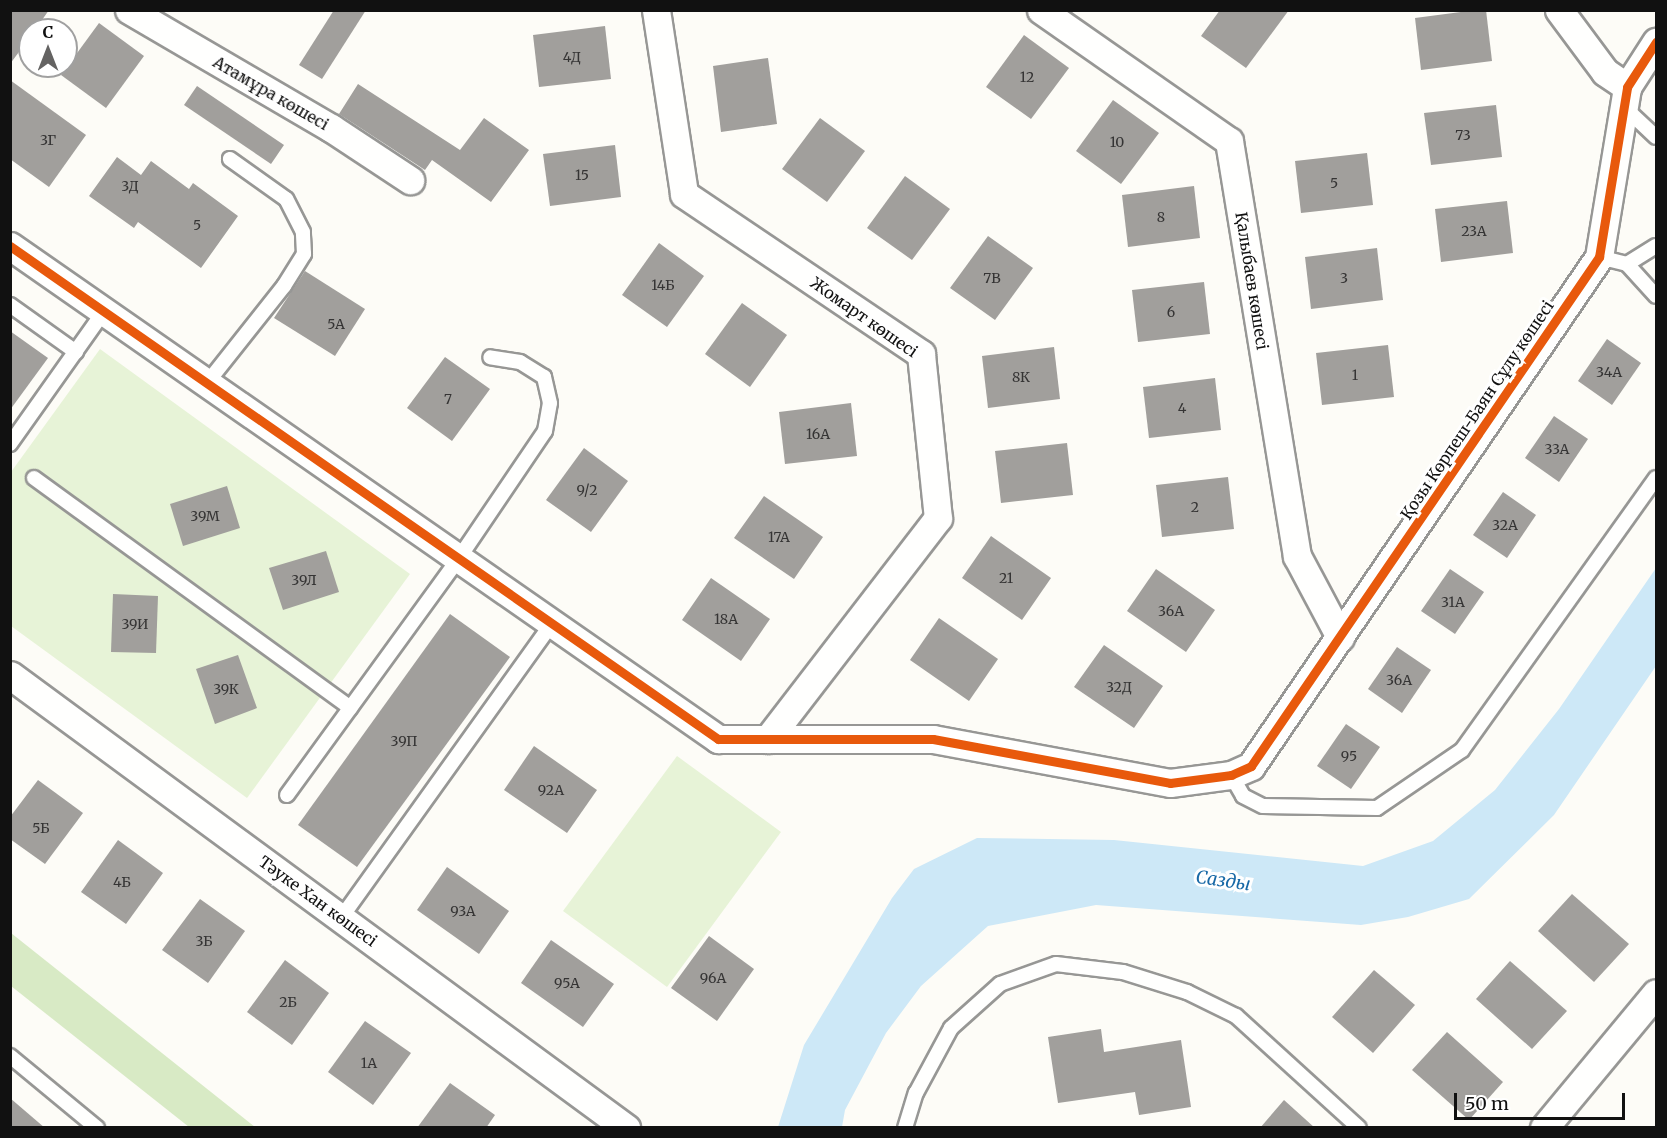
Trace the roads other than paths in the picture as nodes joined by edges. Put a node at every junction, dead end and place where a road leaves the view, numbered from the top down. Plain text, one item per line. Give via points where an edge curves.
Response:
1 (129, 10) edge
2 (656, 10) edge
3 (1041, 10) edge
4 (1559, 10) edge
5 (1656, 42) edge
6 (1625, 97) junction
7 (1656, 137) edge
8 (230, 159) dead end
9 (410, 180) dead end
10 (10, 246) edge
11 (1656, 246) edge
12 (1599, 257) junction
13 (1627, 264) junction
14 (1656, 296) edge
15 (10, 305) edge
16 (104, 311) junction
17 (76, 352) junction
18 (490, 357) dead end
19 (207, 383) junction
20 (10, 444) edge
21 (34, 478) dead end
22 (1656, 478) edge
23 (459, 558) junction
24 (552, 623) junction
25 (1340, 637) junction
26 (10, 675) edge
27 (350, 708) junction
28 (768, 739) junction
29 (1241, 771) junction
30 (287, 795) dead end
31 (341, 918) junction
32 (1656, 993) edge
33 (10, 1056) edge
34 (97, 1128) edge
35 (626, 1128) edge
36 (905, 1128) edge
37 (1359, 1128) edge
38 (1544, 1128) edge

1 - 9 street, Атамұра көшесі via 331,128
2 - 28 street, Жомарт көшесі via 684,194 921,354 938,518
3 - 25 street, Қалыбаев көшесі via 1229,141 1297,556
4 - 6 street
5 - 6 street, Қозы Көрпеш-Баян Сұлу көшесі
6 - 7 lane
6 - 12 street, Қозы Көрпеш-Баян Сұлу көшесі
8 - 19 lane via 286,199 303,232 304,254 284,286
10 - 16 street
11 - 13 lane
12 - 13 lane
12 - 25 street, Қозы Көрпеш-Баян Сұлу көшесі
13 - 14 lane
15 - 17 lane
16 - 17 lane
16 - 19 street
17 - 20 lane
18 - 23 lane via 520,362 544,377 550,403 545,431
19 - 23 street
21 - 27 lane
22 - 29 lane via 1462,750 1377,808 1263,806 1243,796
23 - 24 street
23 - 27 lane
24 - 28 street via 718,739
24 - 31 lane
25 - 29 street, Қозы Көрпеш-Баян Сұлу көшесі
26 - 31 street, Тәуке Хан көшесі
27 - 30 lane
28 - 29 street via 933,739 1170,783
31 - 35 street, Тәуке Хан көшесі
32 - 38 street
33 - 34 lane
36 - 37 lane via 915,1093 951,1028 1000,984 1056,964 1123,972 1187,992 1236,1016

